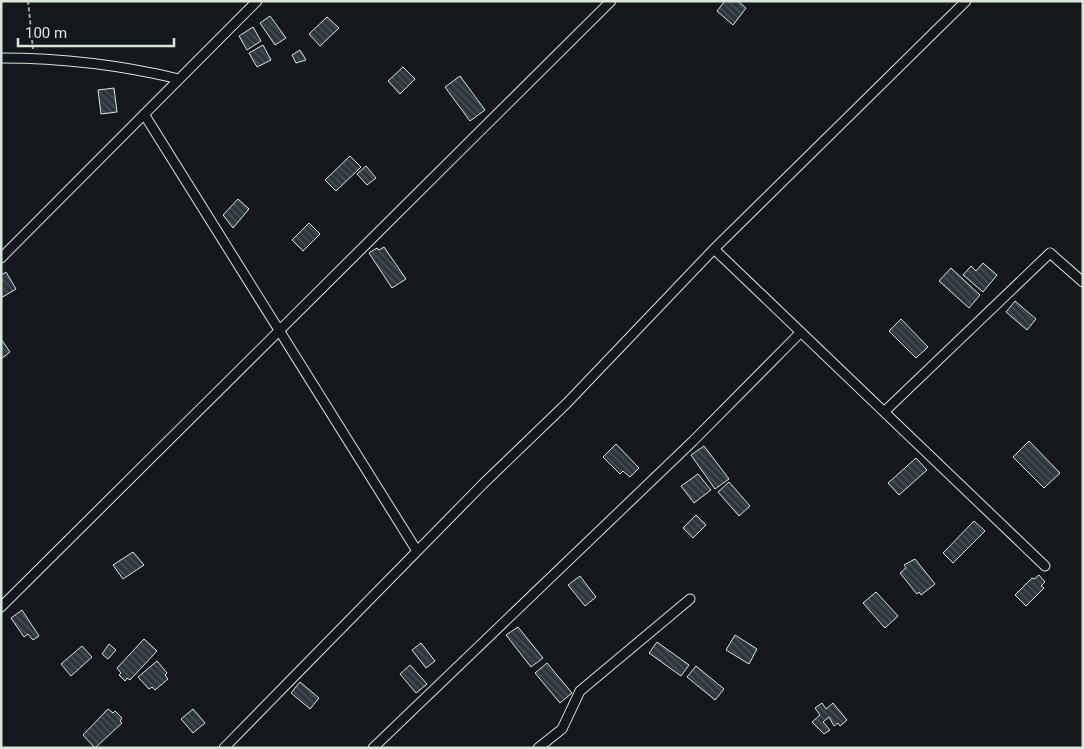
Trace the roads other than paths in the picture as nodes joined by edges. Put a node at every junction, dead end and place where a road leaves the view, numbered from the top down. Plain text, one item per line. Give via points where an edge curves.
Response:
1 (257, 1) edge
2 (611, 1) edge
3 (966, 1) edge
4 (1, 58) edge
5 (179, 79) junction
6 (144, 114) junction
7 (714, 249) junction
8 (1, 258) edge
9 (1083, 282) edge
10 (279, 330) junction
11 (801, 332) junction
12 (884, 412) junction
13 (417, 551) junction
14 (1045, 566) dead end
15 (690, 600) dead end
16 (1, 607) edge
17 (224, 748) edge
18 (373, 748) edge
19 (538, 748) edge

1 - 5 street
2 - 10 street
3 - 7 street
4 - 5 street via 130,67
5 - 6 street
6 - 8 street
6 - 10 street
7 - 11 street
7 - 13 street via 567,403
9 - 12 street via 1050,253
10 - 13 street
10 - 16 street
11 - 12 street
11 - 18 street via 693,441
12 - 14 street
13 - 17 street
15 - 19 street via 580,691 562,729

